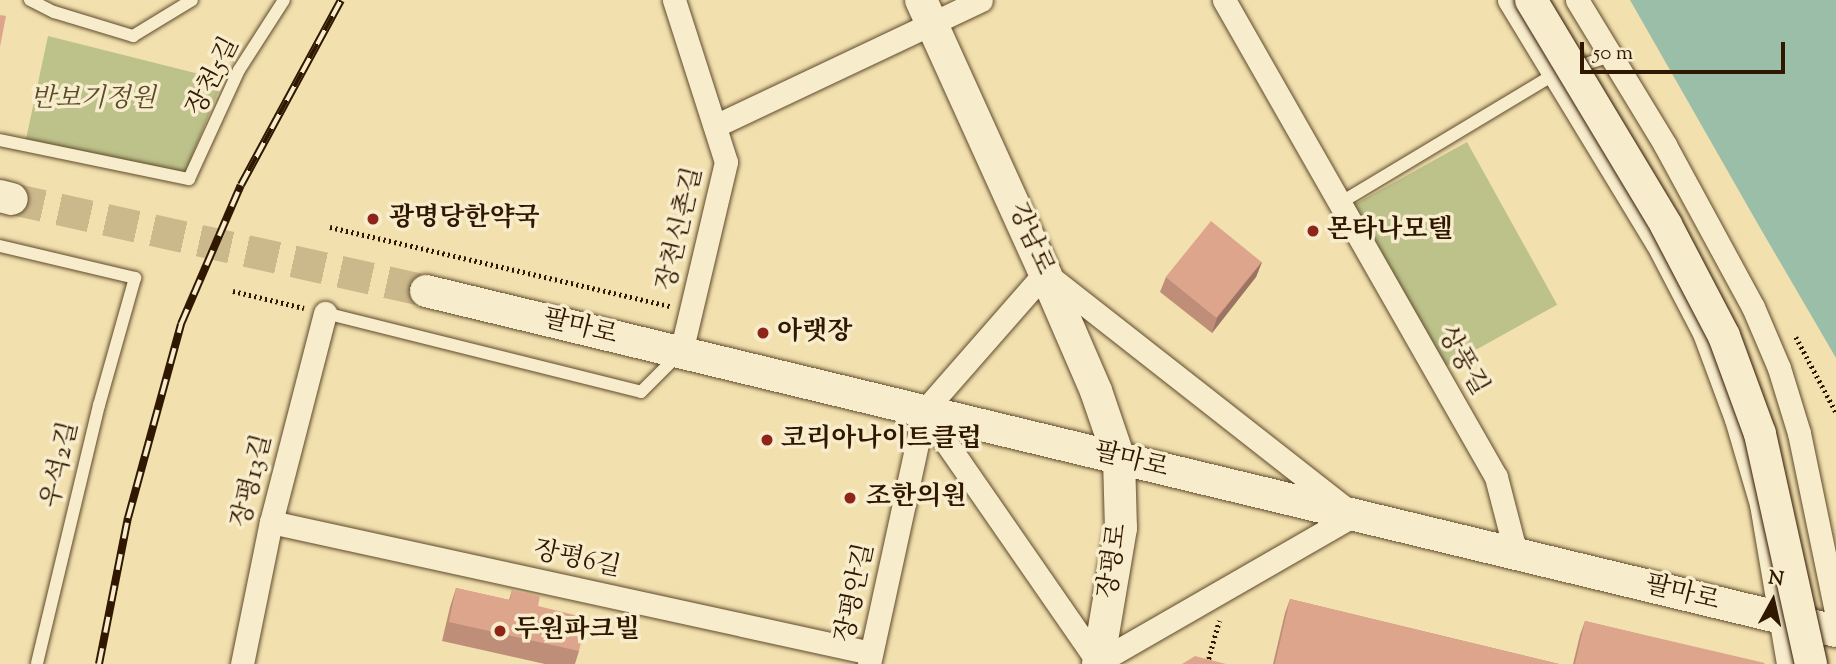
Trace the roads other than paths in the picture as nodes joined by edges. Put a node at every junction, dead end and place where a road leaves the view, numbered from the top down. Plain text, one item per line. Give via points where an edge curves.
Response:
1 (30, 0) edge
2 (192, 0) edge
3 (284, 0) edge
4 (674, 0) edge
5 (981, 0) edge
6 (1224, 0) edge
7 (1508, 0) edge
8 (1531, 0) edge
9 (1547, 0) edge
10 (1577, 0) edge
11 (927, 12) edge
12 (1610, 56) junction
13 (1553, 75) junction
14 (715, 126) junction
15 (0, 140) edge
16 (1340, 203) junction
17 (0, 246) edge
18 (1045, 273) junction
19 (426, 291) tunnel mouth
20 (325, 313) joint
21 (681, 352) junction
22 (924, 411) junction
23 (1118, 458) junction
24 (1354, 514) junction
25 (271, 522) junction
26 (1516, 554) junction
27 (1836, 612) edge
28 (1779, 617) junction
29 (1836, 631) edge
30 (870, 658) edge
31 (1098, 663) edge
32 (37, 664) edge
33 (242, 664) edge
34 (1788, 664) edge
35 (1811, 664) edge
36 (1825, 664) edge

1 - 2 lane via 133,36
3 - 15 lane, 장천5길 via 239,70 189,178
4 - 14 street, 장천신촌길
5 - 11 street
6 - 16 street, 상풍길
7 - 13 street
8 - 35 main road, bridge via 1666,225 1724,336 1760,434
9 - 36 main road via 1676,218 1772,417
10 - 12 street
11 - 14 street
11 - 18 main road, 강남로
12 - 13 lane
12 - 27 street via 1754,307 1779,368 1799,433
13 - 16 lane
13 - 28 street via 1657,243 1704,333 1761,504
14 - 21 street, 장천신촌길 via 726,162
16 - 26 street, 상풍길 via 1496,477
17 - 32 lane, 우석2길 via 135,278 99,405
18 - 22 street
18 - 23 main road, 강남로 via 1096,391
18 - 24 street
19 - 21 main road, 팔마로
20 - 21 lane via 641,392
20 - 25 street, 장평13길
21 - 22 main road, 팔마로
22 - 23 main road, 팔마로
22 - 30 street, 장평안길
22 - 31 street
23 - 24 main road, 팔마로
23 - 31 main road, 장평로 via 1121,528
24 - 26 main road, 팔마로
24 - 31 street
25 - 30 street, 장평6길
25 - 33 street, 장평13길
26 - 28 main road, 팔마로
28 - 29 main road, 팔마로
28 - 34 street

